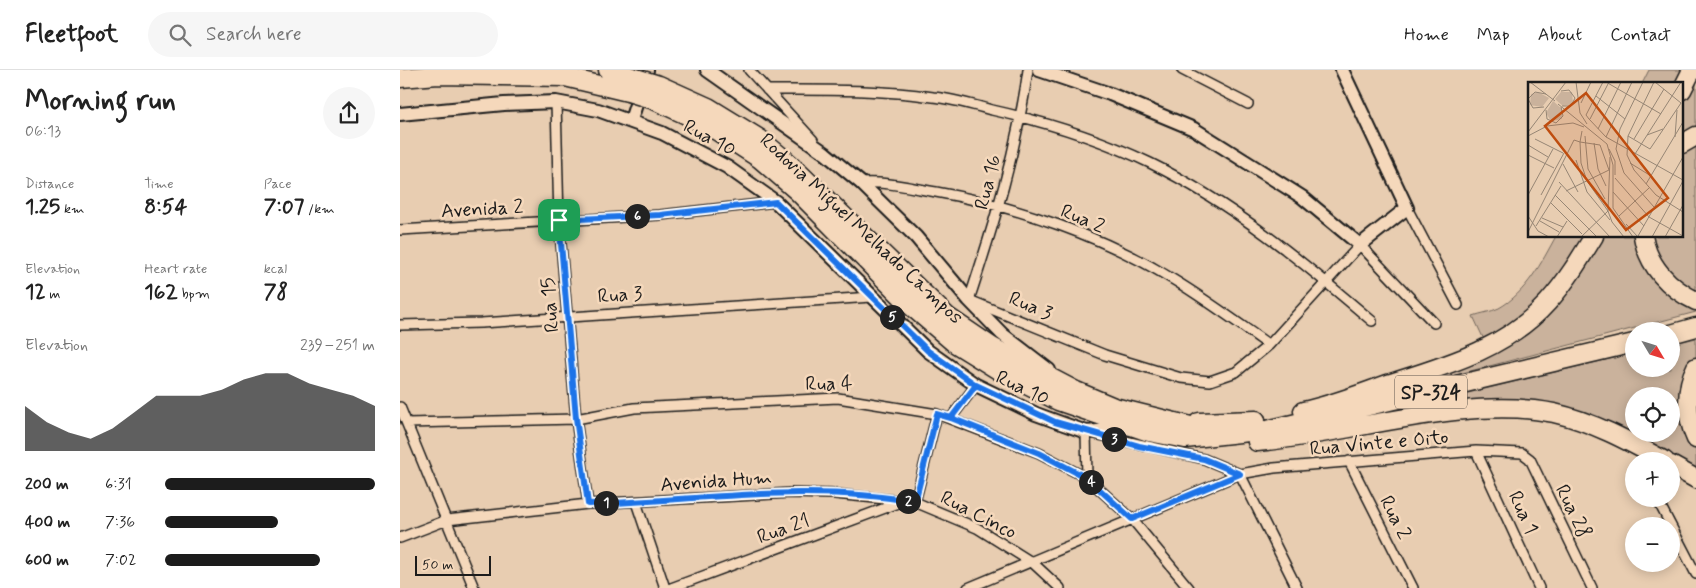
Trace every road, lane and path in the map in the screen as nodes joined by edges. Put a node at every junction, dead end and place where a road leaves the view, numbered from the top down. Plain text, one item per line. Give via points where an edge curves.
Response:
1 (608, 70) edge
2 (707, 70) edge
3 (749, 70) edge
4 (1028, 70) edge
5 (1039, 70) edge
6 (1182, 70) edge
7 (1342, 70) edge
8 (1692, 70) edge
9 (400, 78) edge
10 (636, 80) edge
11 (1684, 86) edge
12 (767, 90) junction
13 (656, 93) junction
14 (556, 102) junction
15 (1248, 104) dead end
16 (400, 114) edge
17 (1021, 116) junction
18 (631, 120) junction
19 (1696, 136) edge
20 (1684, 143) edge
21 (825, 153) junction
22 (861, 183) junction
23 (776, 202) junction
24 (1000, 207) junction
25 (1407, 208) junction
26 (559, 220) junction
27 (400, 230) edge
28 (1593, 238) edge
29 (1643, 238) edge
30 (1360, 245) junction
31 (1326, 282) junction
32 (872, 297) junction
33 (969, 300) junction
34 (1696, 301) edge
35 (1458, 305) dead end
36 (568, 316) junction
37 (1372, 321) dead end
38 (1434, 323) dead end
39 (400, 325) edge
40 (1696, 327) edge
41 (1680, 331) edge
42 (1269, 344) junction
43 (1625, 345) edge
44 (1696, 367) edge
45 (976, 385) junction
46 (1076, 391) junction
47 (400, 406) edge
48 (937, 414) junction
49 (576, 418) junction
50 (951, 418) junction
51 (407, 423) junction
52 (1177, 423) junction
53 (1133, 427) junction
54 (1086, 432) junction
55 (1228, 434) junction
56 (1185, 439) junction
57 (1696, 439) edge
58 (1476, 451) junction
59 (1648, 452) edge
60 (1522, 453) joint
61 (1349, 461) junction
62 (1680, 470) edge
63 (1240, 474) junction
64 (1087, 478) junction
65 (1696, 479) edge
66 (911, 501) junction
67 (636, 502) junction
68 (588, 504) junction
69 (1661, 507) edge
70 (1132, 519) junction
71 (447, 520) junction
72 (400, 538) edge
73 (1033, 563) junction
74 (1696, 574) edge
75 (474, 588) edge
76 (665, 588) edge
77 (671, 588) edge
78 (968, 588) edge
79 (1060, 588) edge
80 (1189, 588) edge
81 (1297, 588) edge
82 (1412, 588) edge
83 (1539, 588) edge
84 (1592, 588) edge

1 - 10 highway, Rodovia Miguel Melhado Campos / SP-324
2 - 21 main road
3 - 12 street, Rua 3
4 - 17 street, Rua 16
5 - 30 main road via 1110,94 1194,129 1302,197
6 - 15 street
7 - 25 main road
8 - 11 highway
9 - 10 highway, Rodovia Miguel Melhado Campos / SP-324 via 438,75
10 - 13 highway, Rodovia Miguel Melhado Campos / SP-324, bridge
10 - 18 main road
12 - 17 street via 895,92 935,97
12 - 21 street, Rua 3
13 - 46 highway, Rodovia Miguel Melhado Campos / SP-324 via 708,107 760,139 789,163 948,317 1021,364
13 - 53 highway, Rodovia Miguel Melhado Campos / SP-324 via 760,159 797,191 911,306 953,342 1050,397
14 - 16 main road, Rua 10
14 - 18 main road, Rua 10
14 - 26 street, Rua 15
17 - 24 street, Rua 16
17 - 31 street via 1104,144 1158,168 1247,221
18 - 23 main road, Rua 10 via 727,167
19 - 20 highway
21 - 22 main road, Rua 3
22 - 24 street, Rua 2 via 876,182 952,195
22 - 33 main road, Rua 3 via 916,237
23 - 26 street, Avenida 2 via 660,215
23 - 32 main road, Rua 10
24 - 33 street, Rua 16
24 - 42 street, Rua 2 via 1039,218 1124,254 1174,280
25 - 30 main road
25 - 35 street
26 - 27 street, Avenida 2
26 - 36 street, Rua 15
28 - 52 highway via 1570,275 1548,302 1518,329 1475,355 1308,410 1258,420
29 - 34 highway via 1646,251 1659,273 1678,291
30 - 31 street, Rua 3
30 - 38 street
31 - 37 street
31 - 42 street, Rua 3
32 - 36 street, Rua 3
32 - 45 main road, Rua 10 via 928,351
33 - 42 street, Rua 3 via 1105,356 1198,381 1220,379 1236,372
33 - 46 main road via 1002,334
36 - 39 street, Rua 3
36 - 49 street, Rua 15
40 - 41 highway
43 - 55 highway, Rodovia Miguel Melhado Campos / SP-324 via 1294,425
44 - 57 highway via 1690,384 1688,409
45 - 50 street
45 - 54 main road, Rua 10 via 1036,414
46 - 52 highway, Rodovia Miguel Melhado Campos / SP-324 via 1114,407
47 - 51 street
48 - 49 street, Rua 4 via 838,398 634,408
48 - 50 street, Rua 4
48 - 66 street
49 - 51 street, Rua 4
49 - 68 street, Rua 15
50 - 64 street, Rua 4 via 1039,453
51 - 71 street
52 - 55 highway, Rodovia Miguel Melhado Campos / SP-324
53 - 54 main road
53 - 56 highway, Rodovia Miguel Melhado Campos / SP-324
54 - 63 street, Rua 10 via 1204,459
54 - 64 street
55 - 56 highway, Rodovia Miguel Melhado Campos / SP-324
56 - 59 highway via 1272,440 1444,413 1500,408 1530,409 1582,421
58 - 60 street, Rua Vinte e Oito
58 - 61 street, Rua Vinte e Oito
58 - 83 street, Rua 1
60 - 84 street, Rua 28 via 1530,459
61 - 63 street, Rua Vinte e Oito
61 - 82 street, Rua 2
62 - 65 highway
63 - 70 street, Rua Vinte e Oito
63 - 81 street
64 - 70 street, Rua 4
66 - 67 street, Avenida Hum via 791,493
66 - 73 street, Rua Cinco via 977,528
66 - 77 street, Rua 21
67 - 68 street, Avenida Hum
67 - 76 street
68 - 71 street, Avenida Hum
69 - 74 street
70 - 73 street, Rua Vinte e Oito
70 - 80 street, Rua 4
71 - 72 street, Avenida Hum
71 - 75 street
73 - 78 street, Rua Vinte e Oito
73 - 79 street, Rua Cinco

